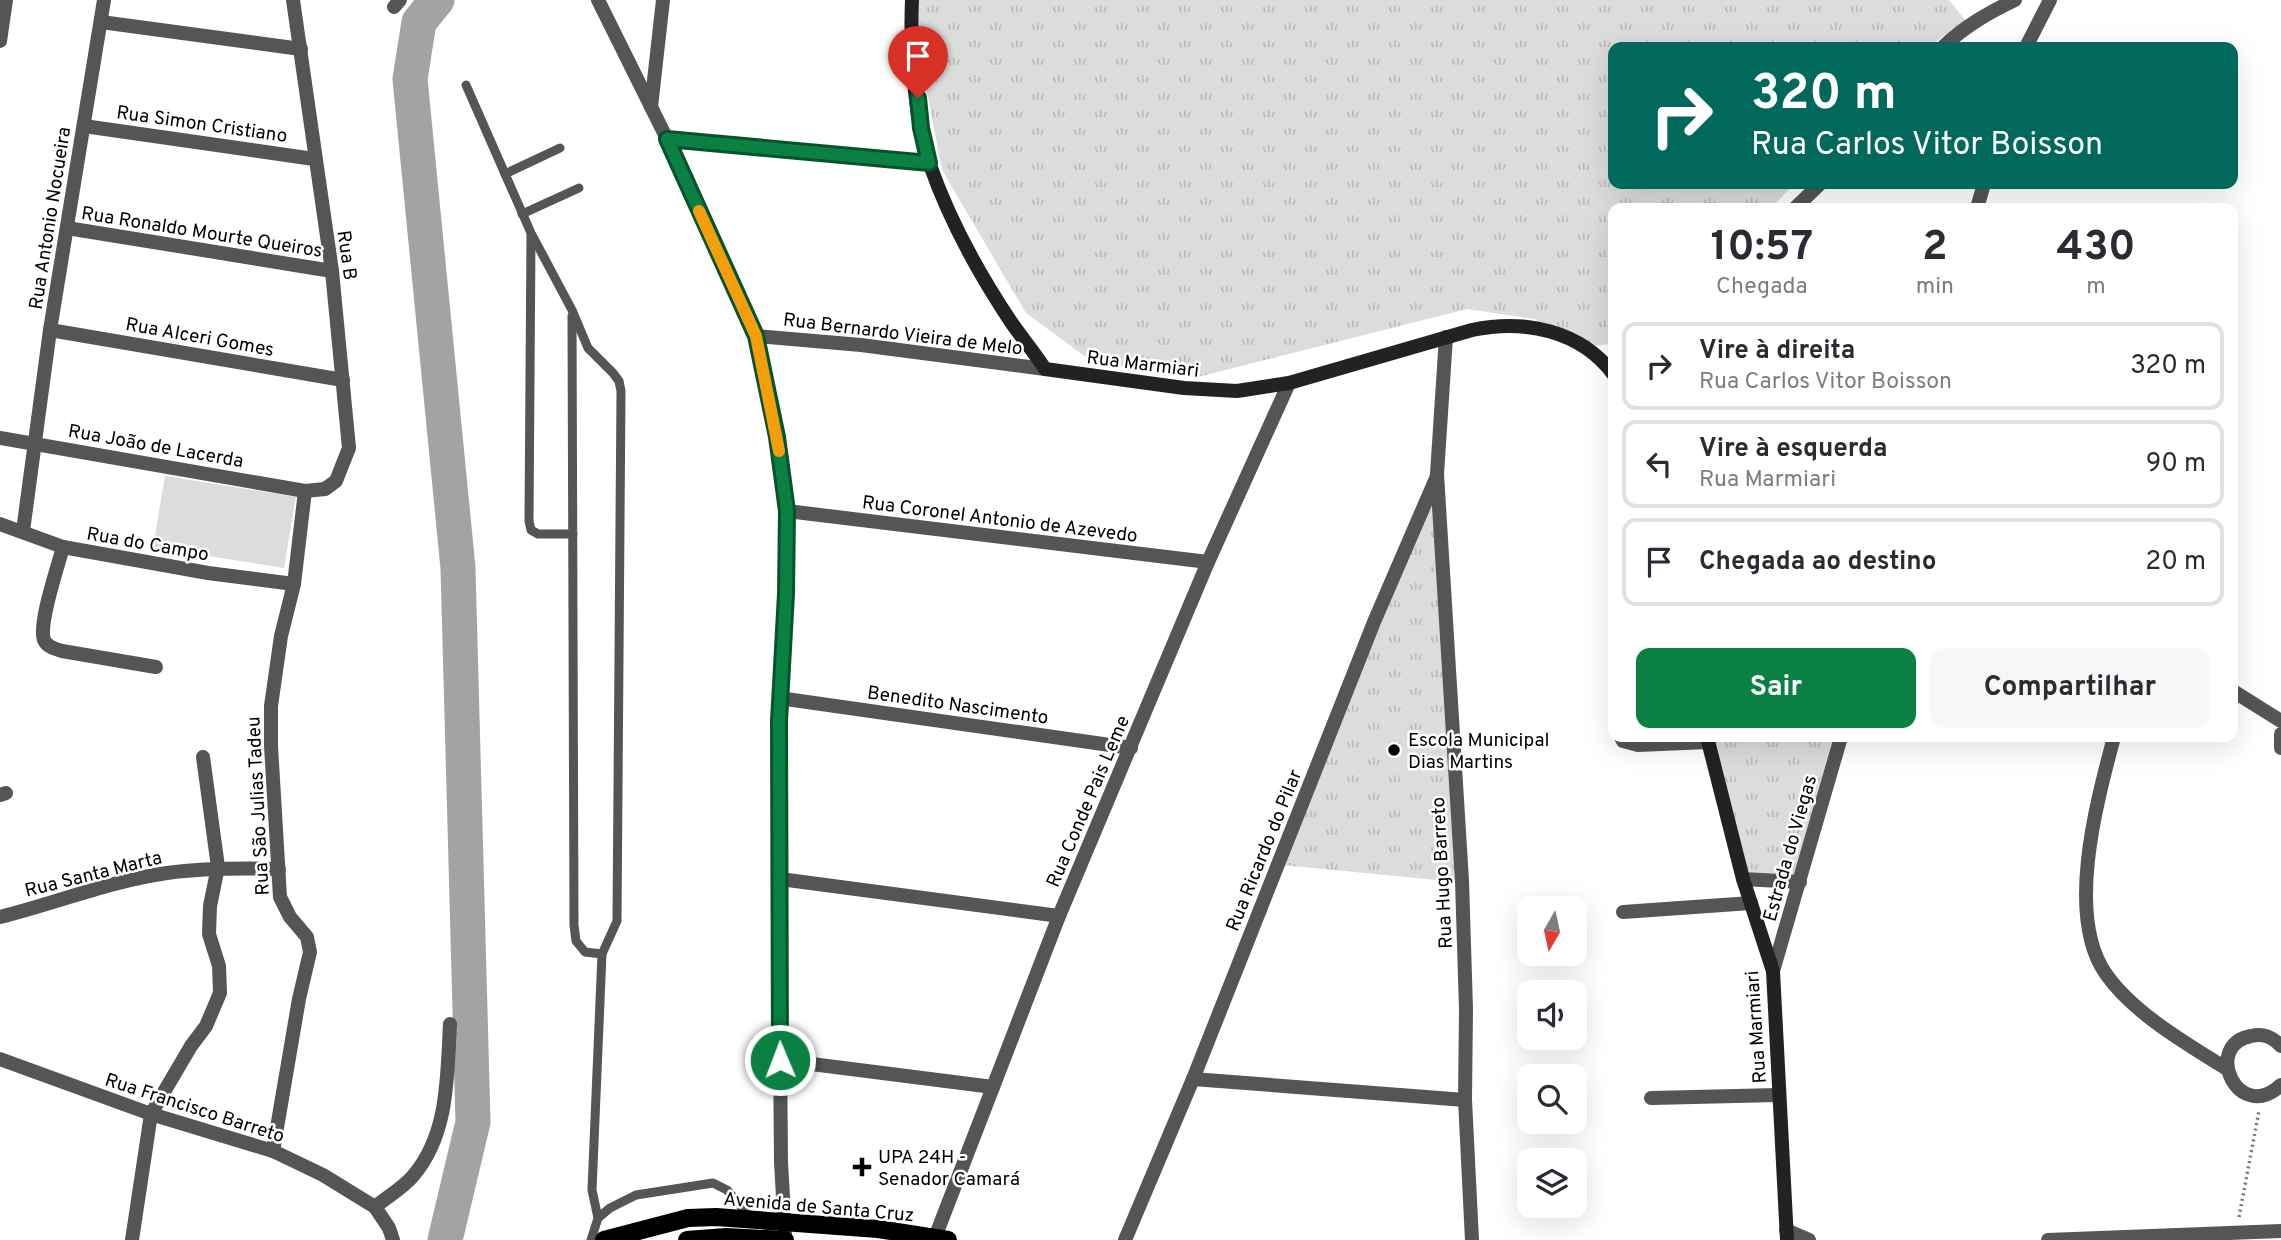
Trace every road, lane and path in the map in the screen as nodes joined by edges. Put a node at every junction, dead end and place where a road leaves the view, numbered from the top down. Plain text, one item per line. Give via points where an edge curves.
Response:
1 (6, 0) edge
2 (104, 0) edge
3 (293, 0) edge
4 (598, 0) edge
5 (663, 0) edge
6 (912, 0) edge
7 (2015, 0) edge
8 (2050, 0) edge
9 (101, 22) junction
10 (0, 41) edge
11 (1949, 42) edge
12 (2029, 42) edge
13 (301, 49) junction
14 (466, 85) dead end
15 (650, 108) junction
16 (84, 126) junction
17 (667, 139) junction
18 (561, 148) dead end
19 (314, 159) junction
20 (929, 163) junction
21 (505, 174) junction
22 (579, 188) dead end
23 (1814, 189) edge
24 (1800, 203) edge
25 (522, 214) junction
26 (67, 228) junction
27 (531, 233) junction
28 (332, 271) junction
29 (572, 310) junction
30 (50, 330) junction
31 (756, 336) junction
32 (1446, 337) junction
33 (1608, 367) edge
34 (1045, 369) junction
35 (343, 380) junction
36 (1289, 383) junction
37 (0, 438) edge
38 (34, 443) junction
39 (1437, 474) junction
40 (305, 491) junction
41 (787, 511) junction
42 (0, 524) edge
43 (23, 531) junction
44 (573, 534) junction
45 (63, 547) junction
46 (1208, 562) junction
47 (294, 584) junction
48 (156, 667) dead end
49 (2238, 694) edge
50 (779, 698) junction
51 (2281, 721) edge
52 (2281, 734) edge
53 (1627, 742) edge
54 (1673, 742) edge
55 (1708, 742) edge
56 (1840, 742) edge
57 (2113, 742) edge
58 (1131, 748) junction
59 (2281, 748) edge
60 (204, 757) dead end
61 (218, 867) junction
62 (279, 869) junction
63 (780, 879) junction
64 (1743, 879) junction
65 (1800, 882) junction
66 (1751, 903) junction
67 (1623, 912) dead end
68 (0, 916) edge
69 (1059, 916) junction
70 (602, 954) junction
71 (1773, 971) junction
72 (450, 1024) dead end
73 (2281, 1046) edge
74 (0, 1059) edge
75 (780, 1060) junction
76 (2227, 1069) junction
77 (1193, 1079) junction
78 (2281, 1084) edge
79 (993, 1087) junction
80 (1778, 1096) junction
81 (2261, 1096) junction
82 (1651, 1098) dead end
83 (1465, 1100) junction
84 (151, 1114) junction
85 (273, 1151) junction
86 (375, 1207) junction
87 (598, 1218) junction
88 (751, 1218) junction
89 (785, 1221) junction
90 (2281, 1231) edge
91 (2236, 1233) junction
92 (1787, 1235) edge
93 (132, 1240) edge
94 (393, 1240) edge
95 (591, 1240) edge
96 (604, 1240) edge
97 (687, 1240) edge
98 (785, 1240) edge
99 (939, 1240) edge
100 (1125, 1240) edge
101 (1472, 1240) edge
102 (1809, 1240) edge
103 (2048, 1240) edge

1 - 10 street
2 - 9 street, Rua Antonio Nocueira
3 - 13 street, Rua B
4 - 15 street
5 - 15 street
6 - 20 street via 912,51
7 - 11 street via 1980,17
8 - 12 street
9 - 13 street
9 - 16 street, Rua Antonio Nocueira
13 - 19 street, Rua B
14 - 21 lane
15 - 17 street
16 - 19 street, Rua Simon Cristiano
16 - 26 street, Rua Antonio Nocueira
17 - 20 street
17 - 31 street
18 - 21 lane
19 - 28 street, Rua B
20 - 34 street via 979,267
21 - 25 lane
22 - 25 lane
23 - 24 street
25 - 27 lane
26 - 28 street, Rua Ronaldo Mourte Queiros
26 - 30 street, Rua Antonio Nocueira
27 - 29 lane
27 - 44 lane via 528,521 538,534
28 - 35 street, Rua B
29 - 44 lane
29 - 70 lane via 588,348 613,373 621,391 617,921
30 - 35 street, Rua Alceri Gomes
30 - 38 street, Rua Antonio Nocueira
31 - 34 street, Rua Bernardo Vieira de Melo
31 - 41 street
32 - 33 street, Rua Marmiari via 1501,325 1543,328 1566,336
32 - 36 street, Rua Marmiari
32 - 39 street, Rua Hugo Barreto
34 - 36 street, Rua Marmiari via 1207,390 1237,391
35 - 40 street, Rua B via 349,448 336,481 325,489
36 - 46 street, Rua Conde Pais Leme
37 - 38 street, Rua João de Lacerda
38 - 40 street, Rua João de Lacerda
38 - 43 street, Rua Antonio Nocueira
39 - 77 street, Rua Ricardo do Pilar
39 - 83 street, Rua Hugo Barreto via 1462,881
40 - 47 street, Rua São Julias Tadeu
41 - 46 street, Rua Coronel Antonio de Azevedo
41 - 50 street
42 - 43 street, Rua do Campo
43 - 45 street, Rua do Campo
44 - 70 lane via 574,925 576,941 585,952
45 - 47 street, Rua do Campo
45 - 48 street via 42,627 45,642 62,651
46 - 58 street, Rua Conde Pais Leme
47 - 62 street, Rua São Julias Tadeu via 271,706
49 - 51 street
50 - 58 street, Benedito Nascimento
50 - 63 street
52 - 59 street
53 - 54 street
55 - 64 street, Rua Marmiari
56 - 65 street, Estrada do Viegas
57 - 76 street via 2089,851 2088,929 2096,958 2125,997
58 - 69 street, Rua Conde Pais Leme
60 - 61 street
61 - 62 street, Rua Santa Marta
61 - 68 street, Rua Santa Marta via 122,882
61 - 84 street via 209,934 219,966 220,993 206,1026
62 - 85 street, Rua São Julias Tadeu via 279,897 307,937 310,952
63 - 69 street
63 - 75 street
64 - 65 street
64 - 66 street, Rua Marmiari
65 - 71 street, Estrada do Viegas
66 - 67 street
66 - 71 street, Rua Marmiari
69 - 79 street, Rua Conde Pais Leme
70 - 87 lane via 592,1190
71 - 80 street, Rua Marmiari
72 - 86 street via 435,1140 412,1177
73 - 76 street via 2260,1034 2248,1036 2236,1042
74 - 84 street, Rua Francisco Barreto
75 - 79 street
75 - 89 street
76 - 81 street via 2237,1088
77 - 83 street
77 - 100 street, Rua Ricardo do Pilar
78 - 81 street
79 - 99 street, Rua Conde Pais Leme
80 - 82 street
80 - 92 street, Rua Marmiari
81 - 91 path
83 - 101 street, Rua Hugo Barreto
84 - 85 street, Rua Francisco Barreto
84 - 93 street
85 - 86 street, Rua Francisco Barreto
86 - 94 street, Rua Francisco Barreto
87 - 88 lane via 636,1195 713,1183 727,1190
87 - 95 lane
88 - 89 main road, Avenida de Santa Cruz
88 - 96 main road, Avenida de Santa Cruz via 688,1218
89 - 98 street
89 - 99 main road, Avenida de Santa Cruz
90 - 91 street
91 - 103 street
92 - 102 street
97 - 98 main road, Avenida de Santa Cruz

